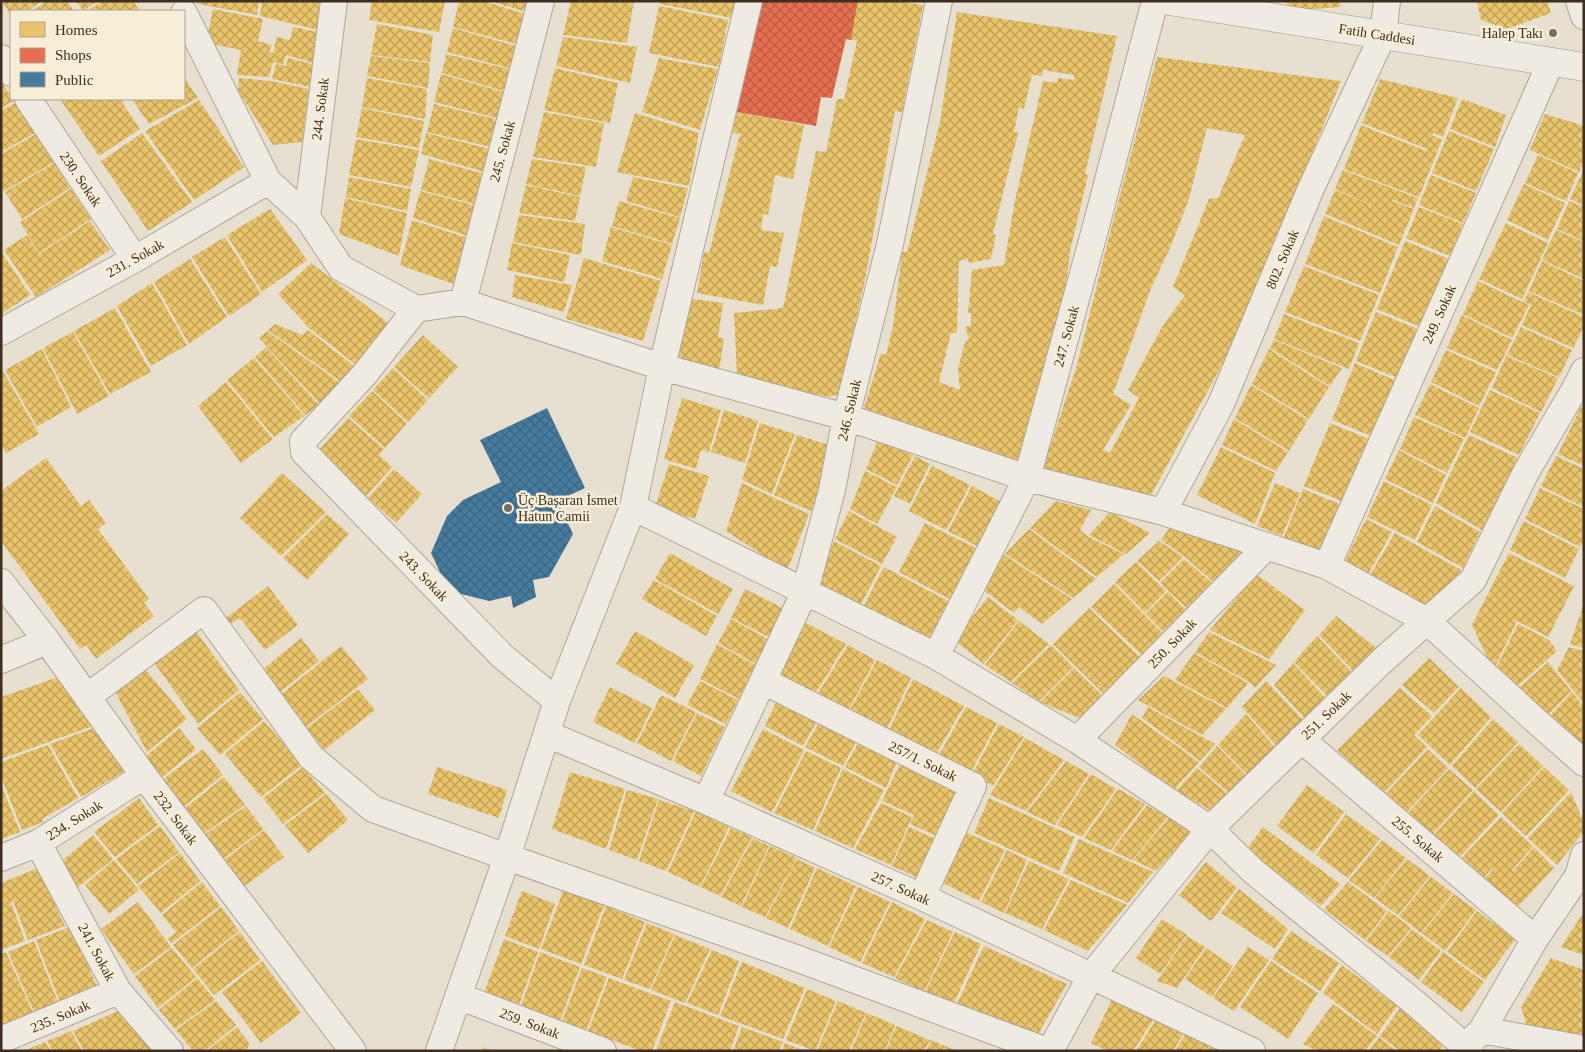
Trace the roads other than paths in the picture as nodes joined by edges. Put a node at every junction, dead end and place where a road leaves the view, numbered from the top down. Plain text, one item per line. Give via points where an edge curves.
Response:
1 (334, 1) edge
2 (541, 1) edge
3 (749, 1) edge
4 (939, 1) edge
5 (1155, 1) edge
6 (1169, 1) edge
7 (1386, 1) edge
8 (1579, 1) edge
9 (185, 16) edge
10 (1584, 16) edge
11 (1383, 35) junction
12 (1, 58) edge
13 (1551, 62) junction
14 (1584, 67) edge
15 (10, 72) edge
16 (29, 100) edge
17 (268, 181) junction
18 (306, 217) junction
19 (134, 259) junction
20 (463, 302) junction
21 (416, 309) junction
22 (1, 332) edge
23 (662, 367) junction
24 (1584, 371) edge
25 (846, 417) junction
26 (1026, 478) junction
27 (633, 507) junction
28 (1163, 512) junction
29 (1268, 546) junction
30 (1327, 566) junction
31 (1, 582) edge
32 (804, 591) junction
33 (1427, 621) junction
34 (47, 641) junction
35 (936, 656) junction
36 (1, 660) edge
37 (763, 681) junction
38 (87, 697) junction
39 (557, 701) junction
40 (546, 734) junction
41 (1301, 739) junction
42 (1077, 740) junction
43 (1584, 763) edge
44 (144, 776) junction
45 (706, 801) junction
46 (1210, 829) junction
47 (38, 843) junction
48 (507, 857) junction
49 (1, 858) edge
50 (1582, 869) edge
51 (922, 897) junction
52 (1535, 939) junction
53 (1091, 976) junction
54 (118, 991) junction
55 (458, 996) junction
56 (1, 1040) edge
57 (1470, 1044) edge
58 (1584, 1049) edge
59 (170, 1051) edge
60 (352, 1051) edge
61 (439, 1051) edge
62 (603, 1051) edge
63 (1048, 1051) edge
64 (1252, 1051) edge

1 - 18 street, 244. Sokak
2 - 20 street, 245. Sokak
3 - 23 street
4 - 25 street, 246. Sokak via 890,244
5 - 26 street, 247. Sokak
6 - 11 main road, Fatih Caddesi
7 - 11 street, 802. Sokak
8 - 10 street
9 - 17 street
11 - 13 main road, Fatih Caddesi
11 - 28 street, 802. Sokak via 1312,186 1221,404
12 - 15 street
13 - 14 main road, Fatih Caddesi
13 - 30 street, 249. Sokak
16 - 19 street, 230. Sokak
17 - 18 street
17 - 19 street, 231. Sokak
18 - 21 street via 341,268
19 - 22 street, 231. Sokak
20 - 21 street
20 - 23 street
21 - 39 street, 243. Sokak via 364,375 303,440 304,452 502,656
23 - 25 street
23 - 27 street
24 - 33 street, 251. Sokak via 1526,472 1473,580
25 - 26 street
25 - 32 street, 246. Sokak via 832,490
26 - 28 street
26 - 35 street, 247. Sokak
27 - 32 street
27 - 39 street
28 - 29 street
29 - 30 street
29 - 42 street, 250. Sokak
30 - 33 street
31 - 34 street, 232. Sokak
32 - 35 street
32 - 37 street, 246. Sokak
33 - 41 street, 251. Sokak
33 - 43 street
34 - 36 street
34 - 38 street, 232. Sokak
35 - 42 street
37 - 45 street, 246. Sokak
37 - 51 street, 257/1. Sokak via 973,786
38 - 44 street, 232. Sokak
38 - 48 street via 204,610 311,757 374,809
39 - 40 street
40 - 45 street, 257. Sokak
40 - 48 street
41 - 46 street, 251. Sokak
41 - 52 street, 255. Sokak
42 - 46 street
44 - 47 street, 234. Sokak
44 - 60 street, 232. Sokak
45 - 51 street, 257. Sokak
46 - 53 street, 251. Sokak
46 - 57 street via 1253,871
47 - 49 street, 234. Sokak
47 - 54 street, 241. Sokak
48 - 55 street
48 - 63 street
50 - 52 street
51 - 53 street, 257. Sokak
52 - 57 street
53 - 63 street, 251. Sokak
53 - 64 street, 257. Sokak
54 - 56 street, 235. Sokak
54 - 59 street, 241. Sokak
55 - 61 street
55 - 62 street, 259. Sokak
57 - 58 street

